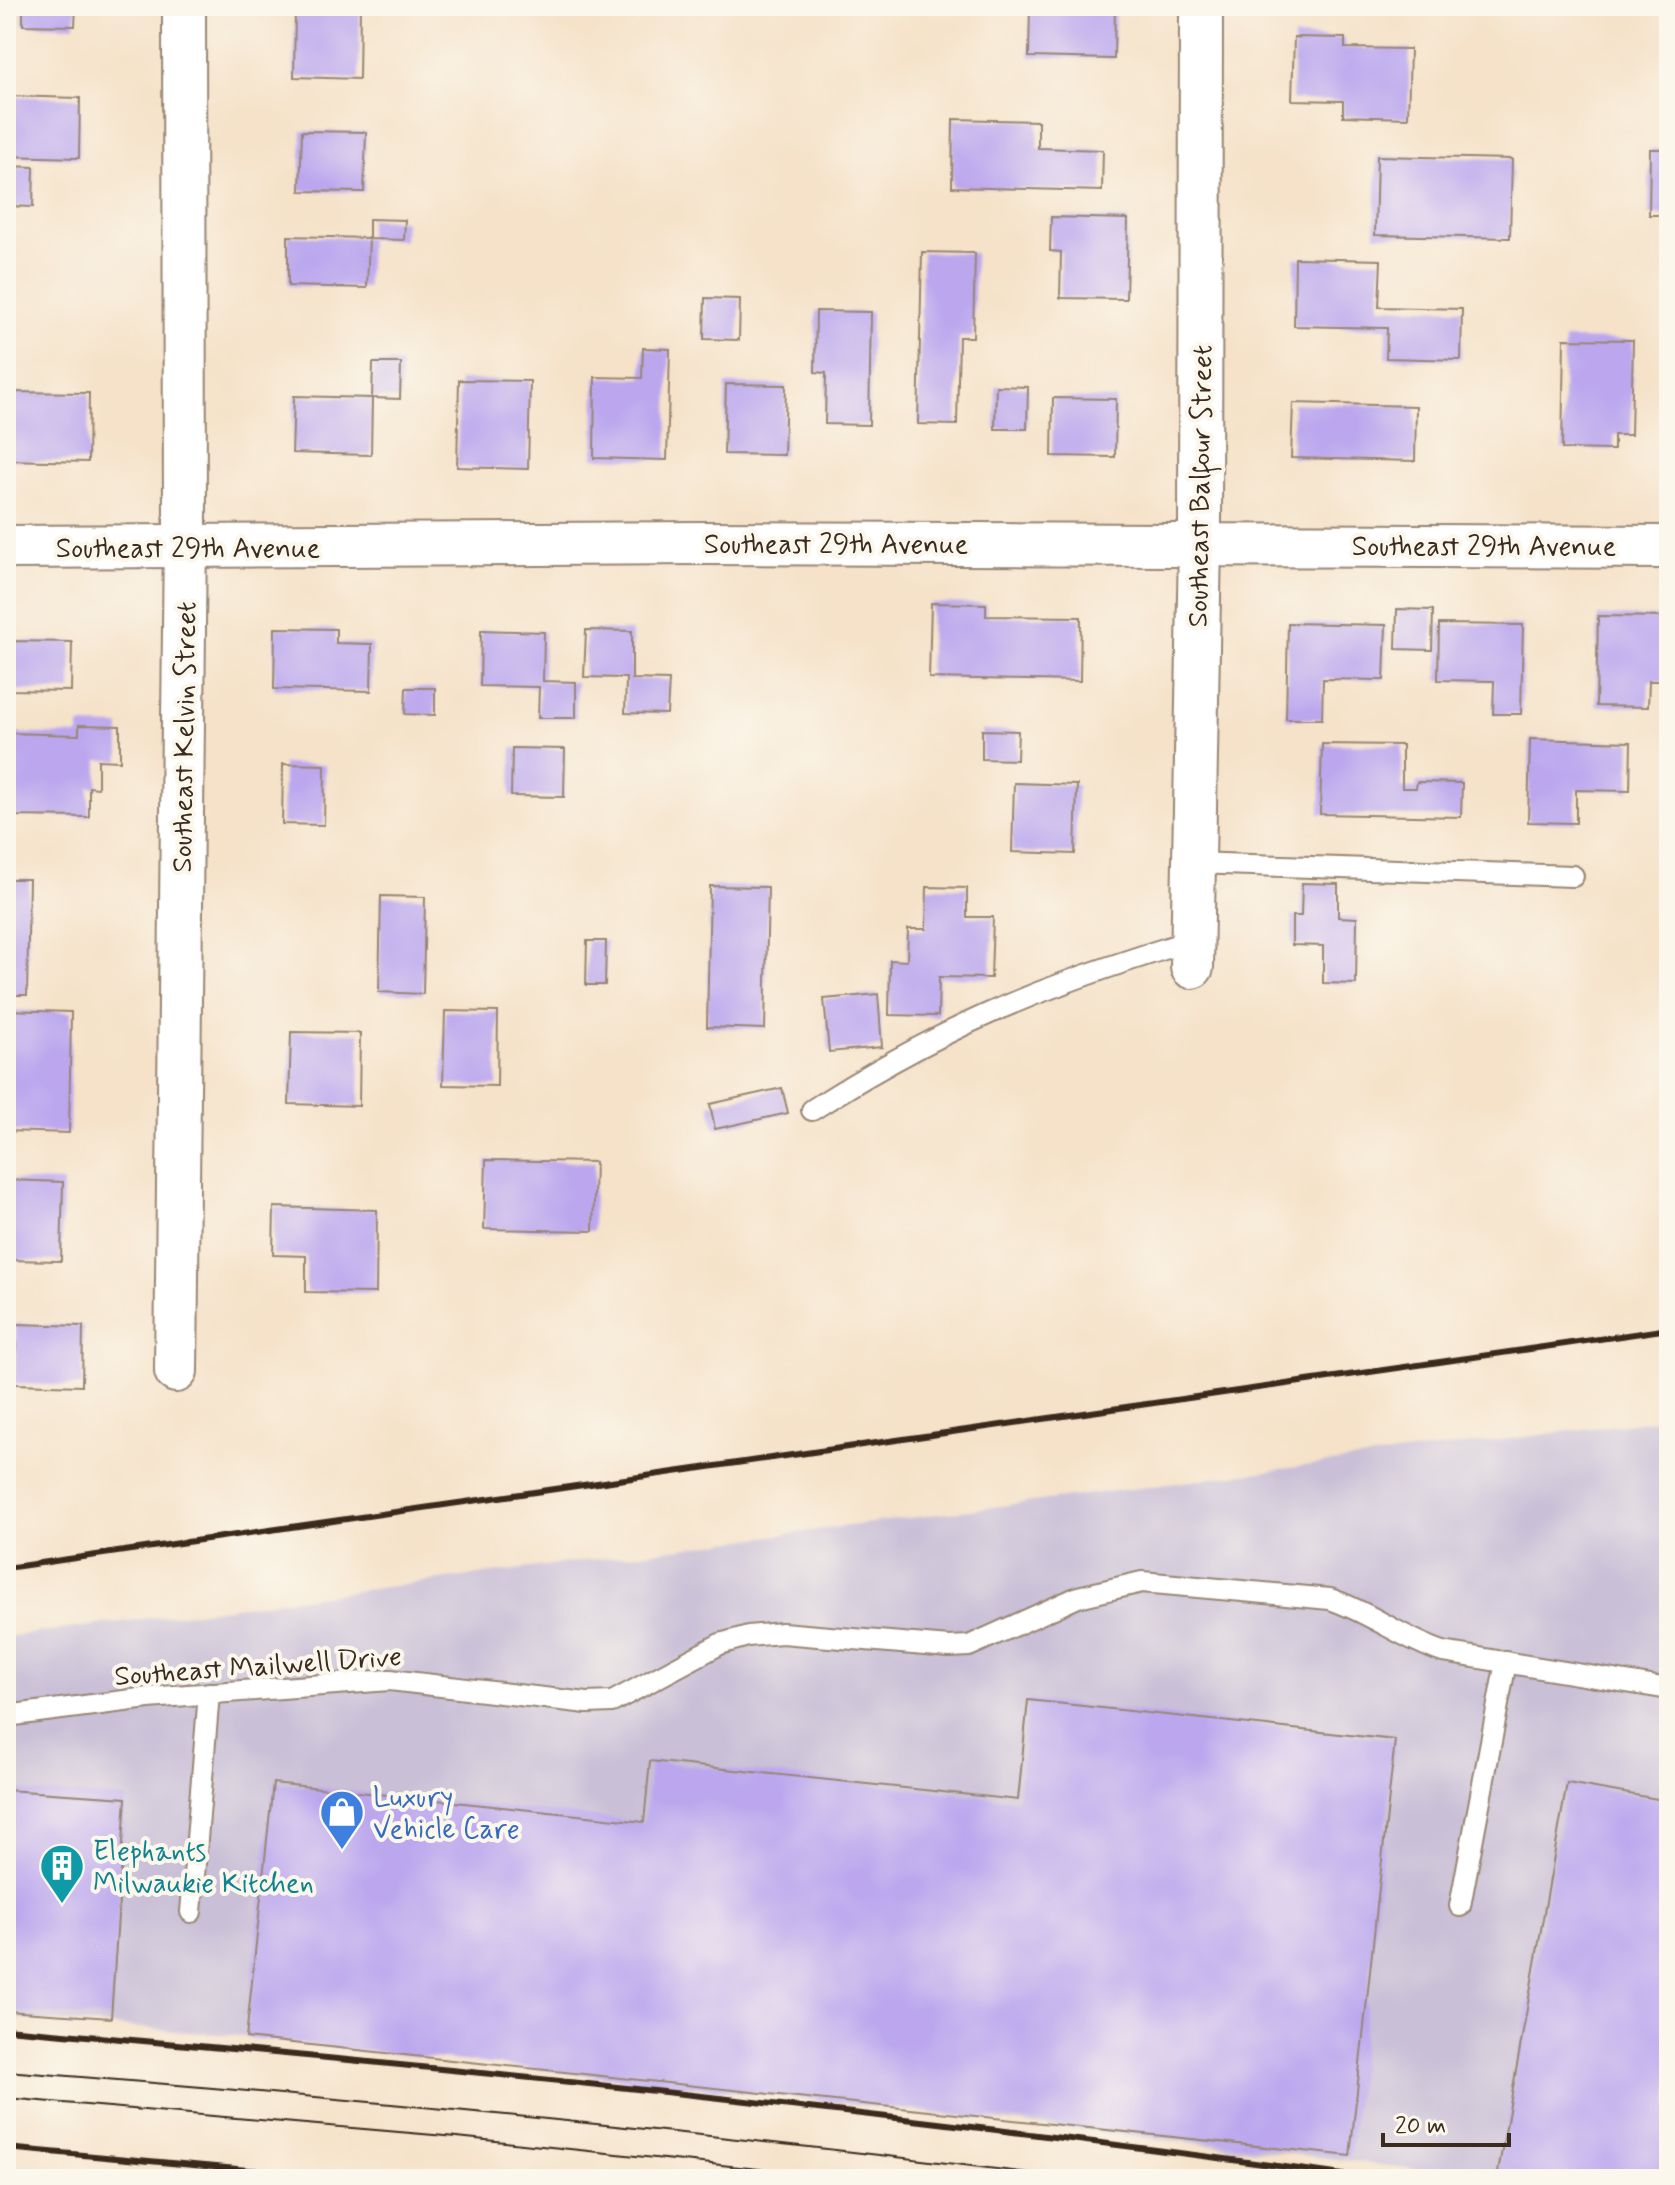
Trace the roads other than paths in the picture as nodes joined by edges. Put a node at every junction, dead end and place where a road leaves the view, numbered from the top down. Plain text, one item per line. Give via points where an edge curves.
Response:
1 (184, 6) edge
2 (1201, 6) edge
3 (1200, 543) junction
4 (6, 547) edge
5 (1666, 547) dead end
6 (185, 548) junction
7 (1193, 863) junction
8 (1573, 876) dead end
9 (1192, 953) joint
10 (812, 1110) dead end
11 (176, 1371) dead end
12 (1506, 1662) junction
13 (1669, 1689) edge
14 (209, 1693) junction
15 (6, 1716) edge
16 (1460, 1906) dead end
17 (191, 1912) dead end

1 - 6 street, Southeast Kelvin Street
2 - 3 street, Southeast Balfour Street
3 - 5 street, Southeast 29th Avenue
3 - 6 street, Southeast 29th Avenue
3 - 7 street, Southeast Balfour Street
4 - 6 street, Southeast 29th Avenue
6 - 11 street, Southeast Kelvin Street
7 - 8 lane
7 - 9 street, Southeast Balfour Street
9 - 10 lane via 1063,983 867,1074
12 - 13 lane, Southeast Mailwell Drive
12 - 14 lane, Southeast Mailwell Drive via 1419,1644 1330,1599 1142,1582 1078,1597 969,1646 782,1633 748,1636 720,1644 612,1702 390,1680
12 - 16 lane
14 - 15 lane, Southeast Mailwell Drive
14 - 17 lane

